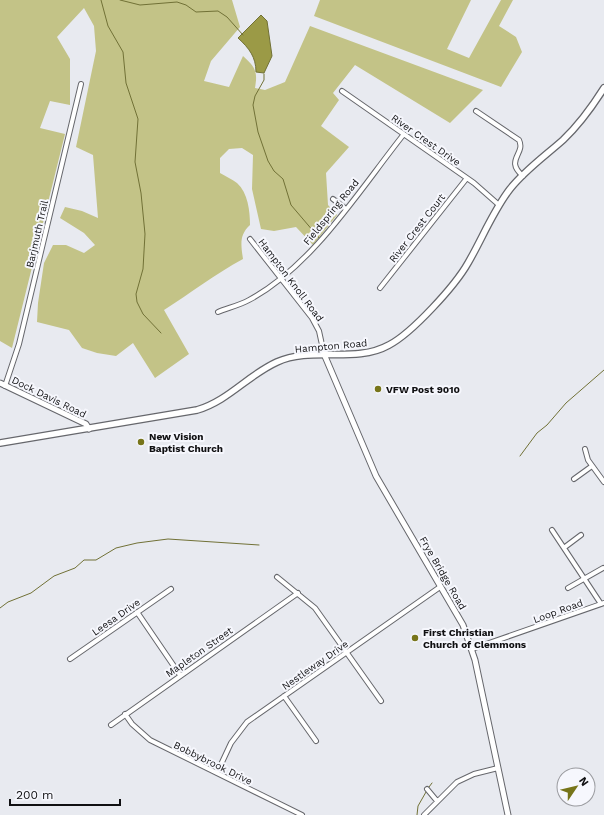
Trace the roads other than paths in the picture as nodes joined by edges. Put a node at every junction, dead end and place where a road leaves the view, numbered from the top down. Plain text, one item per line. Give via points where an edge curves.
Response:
1 (80, 84) dead end
2 (604, 88) edge
3 (342, 91) dead end
4 (476, 111) dead end
5 (404, 134) junction
6 (523, 176) junction
7 (467, 178) junction
8 (333, 199) dead end
9 (499, 205) junction
10 (346, 209) junction
11 (250, 239) dead end
12 (280, 278) junction
13 (380, 288) dead end
14 (218, 312) dead end
15 (324, 354) junction
16 (2, 385) edge
17 (89, 429) junction
18 (0, 443) edge
19 (586, 449) dead end
20 (592, 466) junction
21 (574, 479) dead end
22 (604, 482) edge
23 (552, 530) dead end
24 (581, 535) dead end
25 (565, 547) junction
26 (603, 568) edge
27 (277, 577) dead end
28 (585, 579) junction
29 (440, 587) junction
30 (171, 588) dead end
31 (568, 588) dead end
32 (298, 593) junction
33 (602, 603) edge
34 (137, 612) junction
35 (472, 649) junction
36 (347, 652) junction
37 (70, 659) dead end
38 (180, 675) junction
39 (284, 696) junction
40 (381, 701) dead end
41 (126, 714) junction
42 (111, 725) dead end
43 (316, 741) dead end
44 (498, 768) junction
45 (217, 773) junction
46 (427, 789) dead end
47 (437, 801) junction
48 (302, 815) edge
49 (424, 815) edge
50 (508, 815) edge

1 - 16 street, Barjmuth Trail via 19,344
2 - 6 main road, Hampton Road via 582,120
3 - 5 street, River Crest Drive
4 - 6 street via 519,140 514,164
5 - 7 street, River Crest Drive
5 - 10 street, Fieldspring Road
6 - 9 main road, Hampton Road
7 - 9 street, River Crest Drive
7 - 13 street, River Crest Court
8 - 10 street
9 - 15 main road, Hampton Road via 457,279 401,338 372,352
10 - 12 street, Fieldspring Road via 315,247
11 - 12 street, Hampton Knoll Road
12 - 14 street, Fieldspring Road via 249,300
12 - 15 street, Hampton Knoll Road via 312,318 319,331
15 - 17 main road, Hampton Road via 299,356 277,362 204,408
15 - 29 street, Frye Bridge Road via 376,476
16 - 17 street, Dock Davis Road via 86,424
17 - 18 main road, Hampton Road
19 - 20 street
20 - 21 street
20 - 22 street
23 - 25 street
24 - 25 street
25 - 28 street
26 - 28 street
27 - 32 street
28 - 31 street
28 - 33 street
29 - 35 street, Frye Bridge Road via 463,626
29 - 36 street, Nestleway Drive
30 - 34 street, Leesa Drive
32 - 36 street via 324,618
32 - 38 street, Mapleton Street
33 - 35 street, Loop Road
34 - 37 street, Leesa Drive
34 - 38 street
35 - 44 street, Frye Bridge Road
36 - 39 street, Nestleway Drive
36 - 40 street
38 - 41 street, Mapleton Street
39 - 43 street
39 - 45 street, Nestleway Drive via 242,728 231,743
41 - 42 street, Mapleton Street
41 - 45 street, Bobbybrook Drive via 132,724 150,740
44 - 47 street via 462,779
44 - 50 street, Frye Bridge Road
45 - 48 street, Bobbybrook Drive
46 - 47 street
47 - 49 street

